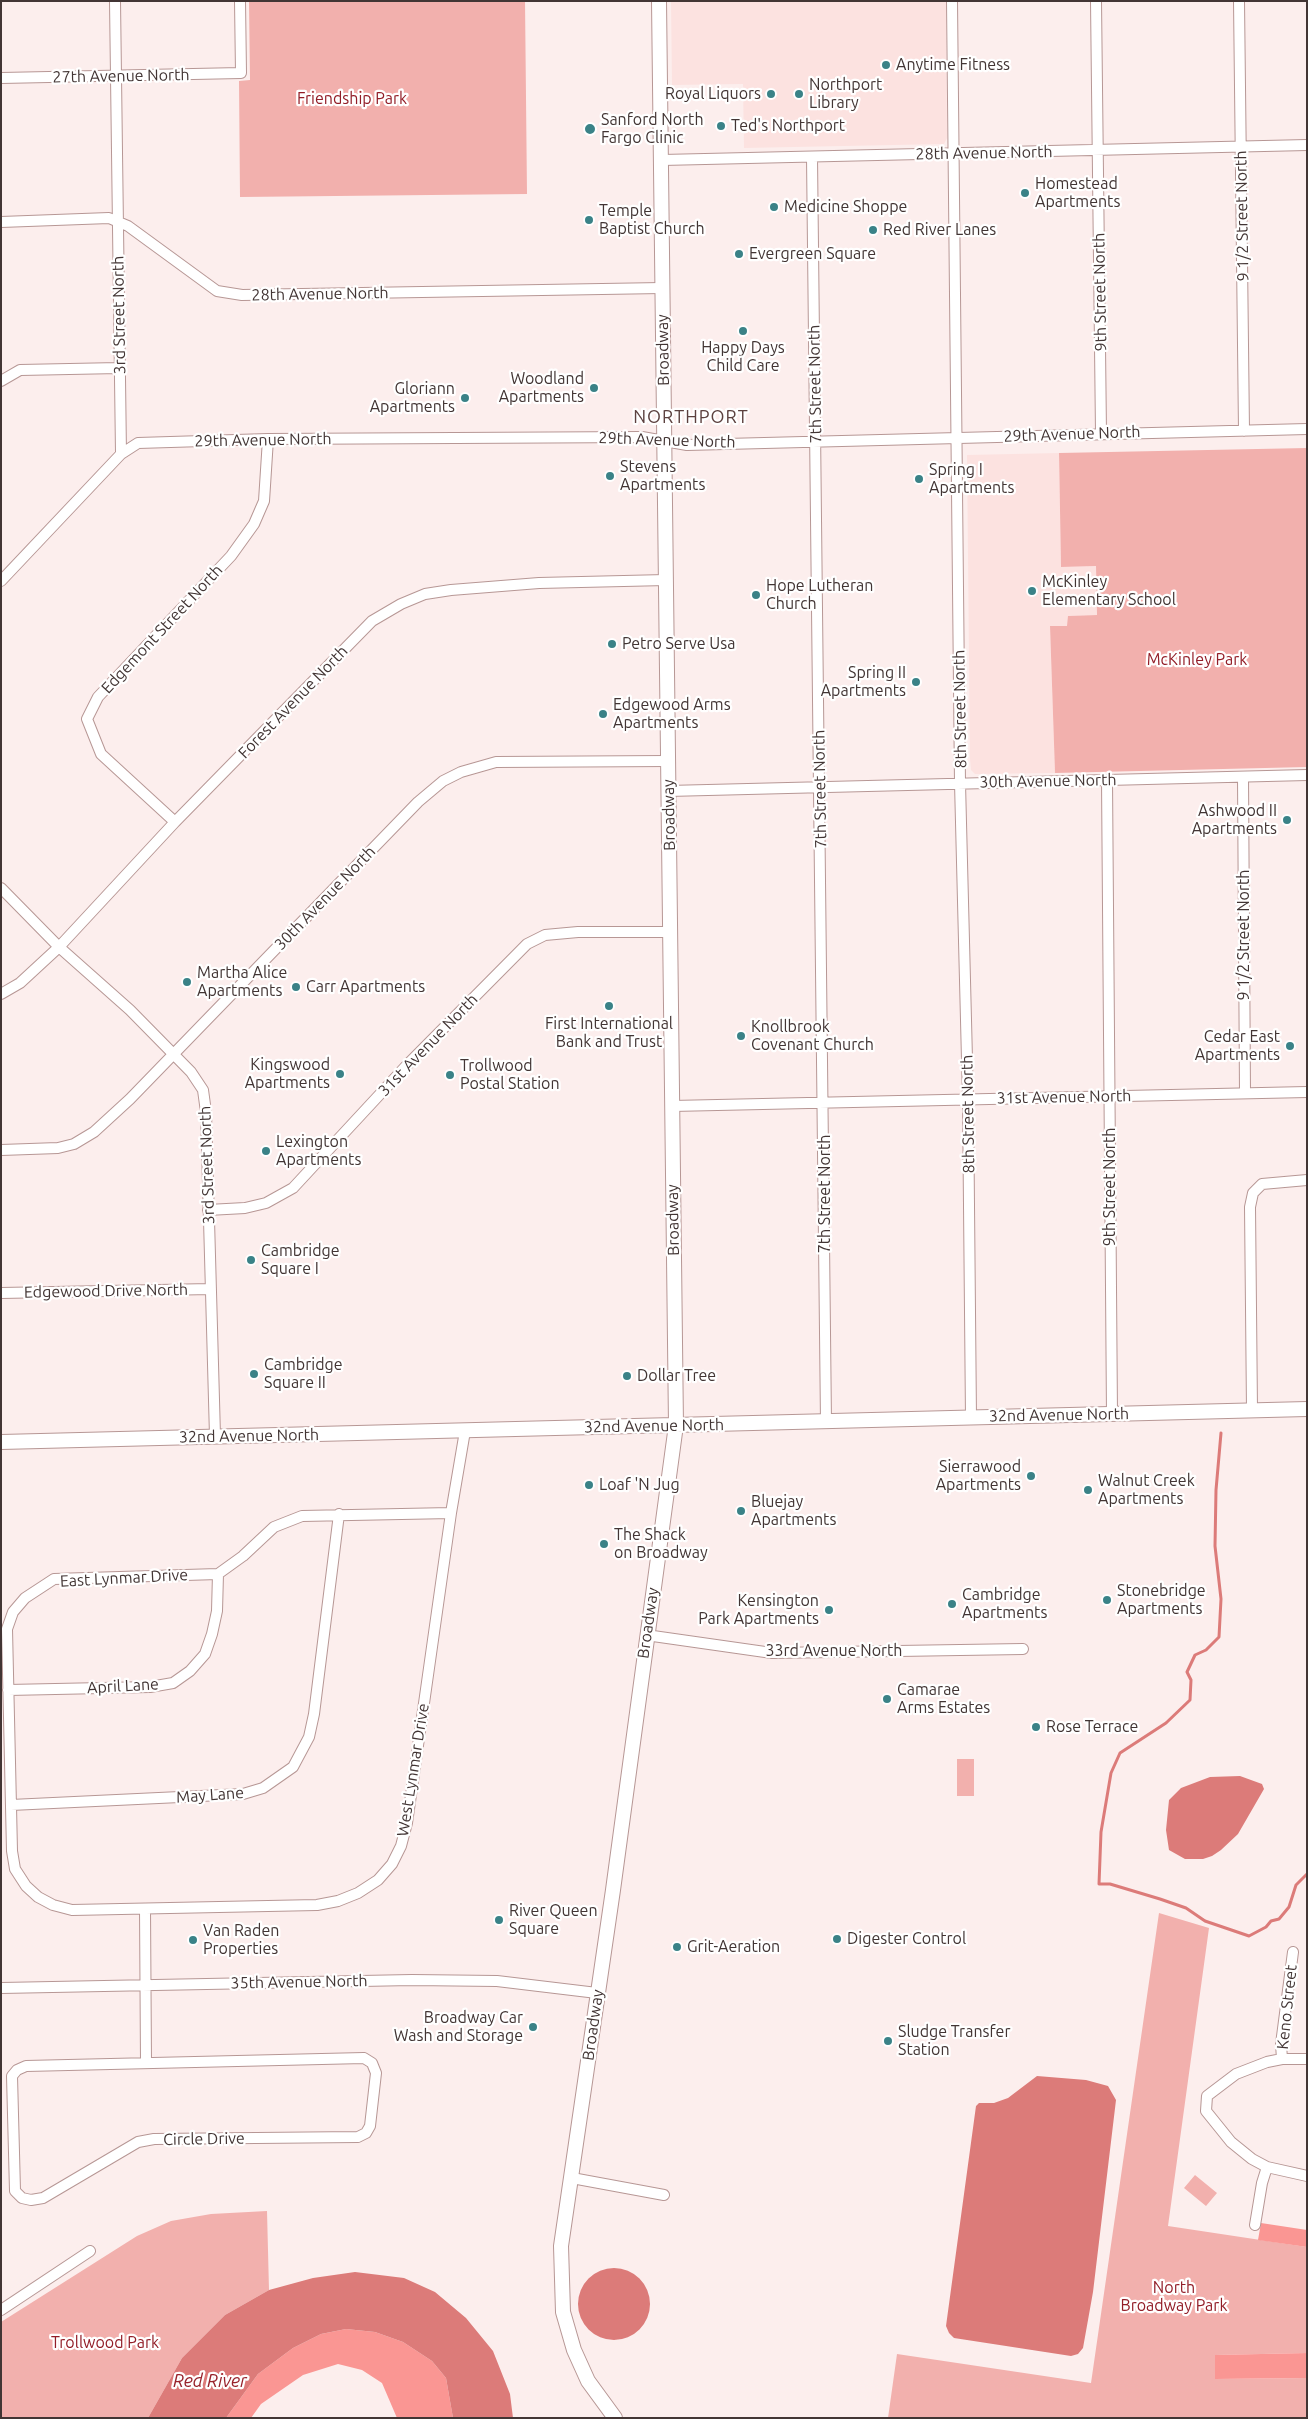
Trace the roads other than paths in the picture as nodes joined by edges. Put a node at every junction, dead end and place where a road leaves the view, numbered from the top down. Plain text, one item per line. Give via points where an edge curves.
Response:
1 (115, 1) edge
2 (240, 1) edge
3 (659, 1) edge
4 (952, 1) edge
5 (1096, 1) edge
6 (1239, 1) edge
7 (116, 77) junction
8 (1, 78) edge
9 (1307, 145) edge
10 (1241, 146) junction
11 (1099, 150) junction
12 (953, 153) junction
13 (812, 158) junction
14 (662, 160) junction
15 (1, 222) edge
16 (118, 222) junction
17 (662, 288) junction
18 (119, 368) junction
19 (1, 381) edge
20 (1307, 429) edge
21 (1244, 431) junction
22 (1101, 433) junction
23 (958, 438) junction
24 (268, 439) junction
25 (666, 440) junction
26 (816, 442) junction
27 (121, 454) junction
28 (666, 580) junction
29 (1, 581) edge
30 (668, 761) junction
31 (1307, 775) edge
32 (1243, 777) junction
33 (1107, 780) junction
34 (960, 783) junction
35 (820, 787) junction
36 (668, 791) junction
37 (175, 822) junction
38 (1, 888) edge
39 (670, 932) junction
40 (59, 947) junction
41 (1, 994) edge
42 (174, 1054) junction
43 (1307, 1092) edge
44 (1245, 1093) junction
45 (1109, 1096) junction
46 (968, 1100) junction
47 (824, 1103) junction
48 (672, 1106) junction
49 (1, 1150) edge
50 (1307, 1180) edge
51 (208, 1210) junction
52 (211, 1289) junction
53 (1, 1293) edge
54 (1307, 1409) edge
55 (1252, 1410) junction
56 (1112, 1414) junction
57 (971, 1418) junction
58 (826, 1422) junction
59 (676, 1426) junction
60 (465, 1430) junction
61 (215, 1436) junction
62 (1, 1442) edge
63 (451, 1513) junction
64 (339, 1514) junction
65 (218, 1574) junction
66 (646, 1635) junction
67 (1023, 1649) dead end
68 (8, 1690) junction
69 (11, 1805) junction
70 (145, 1909) junction
71 (1293, 1952) dead end
72 (146, 1985) junction
73 (1, 1988) edge
74 (597, 1993) junction
75 (1282, 2059) junction
76 (1307, 2059) edge
77 (146, 2063) junction
78 (1267, 2167) junction
79 (1307, 2176) edge
80 (572, 2178) junction
81 (664, 2195) dead end
82 (1255, 2225) dead end
83 (90, 2251) dead end
84 (1, 2310) edge
85 (616, 2418) edge

1 - 7 street, 3rd Street North
2 - 7 street, 27th Avenue North via 241,73
3 - 14 street, Broadway
4 - 12 street, 8th Street North
5 - 11 street, 9th Street North
6 - 10 street, 9 1/2 Street North
7 - 8 street, 27th Avenue North
7 - 16 street, 3rd Street North
9 - 10 street, 28th Avenue North
10 - 11 street, 28th Avenue North
10 - 21 street, 9 1/2 Street North
11 - 12 street, 28th Avenue North
11 - 22 street, 9th Street North
12 - 13 street, 28th Avenue North
12 - 23 street, 8th Street North
13 - 14 street, 28th Avenue North
13 - 26 street, 7th Street North
14 - 17 street, Broadway
15 - 16 street, 28th Avenue North via 109,218
16 - 17 street, 28th Avenue North via 217,291 242,295
16 - 18 street, 3rd Street North
17 - 25 street, Broadway
18 - 19 street via 20,370
18 - 27 street, 3rd Street North
20 - 21 street, 29th Avenue North
21 - 22 street, 29th Avenue North
22 - 23 street, 29th Avenue North
23 - 26 street, 29th Avenue North
23 - 34 street, 8th Street North
24 - 25 street, 29th Avenue North via 642,437
24 - 27 street, 29th Avenue North via 138,444
24 - 37 street, Edgemont Street North via 264,501 254,524 231,556 98,697 87,719 102,754
25 - 26 street, 29th Avenue North via 687,444
25 - 28 street, Broadway
26 - 35 street, 7th Street North
27 - 29 street
28 - 30 street, Broadway
28 - 37 street, Forest Avenue North via 539,583 450,590 425,594 401,604 372,621
30 - 36 street, Broadway
30 - 42 street, 30th Avenue North via 496,762 443,781 418,802
31 - 32 street, 30th Avenue North
32 - 33 street, 30th Avenue North
32 - 44 street, 9 1/2 Street North
33 - 34 street, 30th Avenue North
33 - 45 street, 9th Street North
34 - 35 street, 30th Avenue North
34 - 46 street, 8th Street North
35 - 36 street, 30th Avenue North
35 - 47 street, 7th Street North
36 - 39 street, Broadway
37 - 40 street, Forest Avenue North
38 - 40 street, 3rd Street North
39 - 48 street, Broadway
39 - 51 street, 31st Avenue North via 545,935 527,944 407,1065 293,1188 266,1203
40 - 41 street, Forest Avenue North via 20,983
40 - 42 street, 3rd Street North
42 - 49 street, 30th Avenue North via 94,1132 74,1144 58,1148
42 - 51 street, 3rd Street North via 192,1072 203,1090
43 - 44 street, 31st Avenue North
44 - 45 street, 31st Avenue North
45 - 46 street, 31st Avenue North
45 - 56 street, 9th Street North
46 - 47 street, 31st Avenue North
46 - 57 street, 8th Street North
47 - 48 street, 31st Avenue North
47 - 58 street, 7th Street North
48 - 59 street, Broadway
50 - 55 street via 1262,1184 1252,1193
51 - 52 street, 3rd Street North
52 - 53 street, Edgewood Drive North
52 - 61 street, 3rd Street North
54 - 55 street, 32nd Avenue North
55 - 56 street, 32nd Avenue North
56 - 57 street, 32nd Avenue North
57 - 58 street, 32nd Avenue North
58 - 59 street, 32nd Avenue North
59 - 60 street, 32nd Avenue North
59 - 66 street, Broadway
60 - 61 street, 32nd Avenue North
60 - 63 street, West Lynmar Drive
61 - 62 street, 32nd Avenue North
63 - 64 street
63 - 70 street, West Lynmar Drive via 407,1823 392,1864 378,1880 358,1893 317,1905
64 - 65 street via 302,1516 274,1526 243,1556
64 - 69 street, May Lane via 314,1714 309,1737 293,1767 263,1788 243,1794
65 - 68 street, April Lane via 217,1611 205,1654 190,1671 173,1683 150,1687
65 - 68 street, East Lynmar Drive via 54,1579 24,1598 13,1612 7,1629
66 - 67 street, 33rd Avenue North via 792,1654
66 - 74 street, Broadway
68 - 69 street, East Lynmar Drive
69 - 70 street, East Lynmar Drive via 12,1851 16,1869 26,1886 38,1897 72,1910
70 - 72 street
71 - 75 street, Keno Street via 1281,2044
72 - 73 street, 35th Avenue North
72 - 74 street, 35th Avenue North via 497,1980
72 - 77 street
74 - 80 street, Broadway
75 - 76 street
75 - 78 street, Keno Street via 1236,2074 1207,2096 1206,2111 1220,2130 1241,2151
77 - 77 street, Circle Drive via 26,2066 17,2070 12,2076 14,2192 22,2198 43,2198 138,2142 154,2139 358,2137 370,2126 376,2073 372,2063 364,2058
78 - 79 street, Keno Street
78 - 82 street
80 - 81 street
80 - 85 street, Broadway via 561,2246 563,2312 574,2350 588,2381
83 - 84 street

